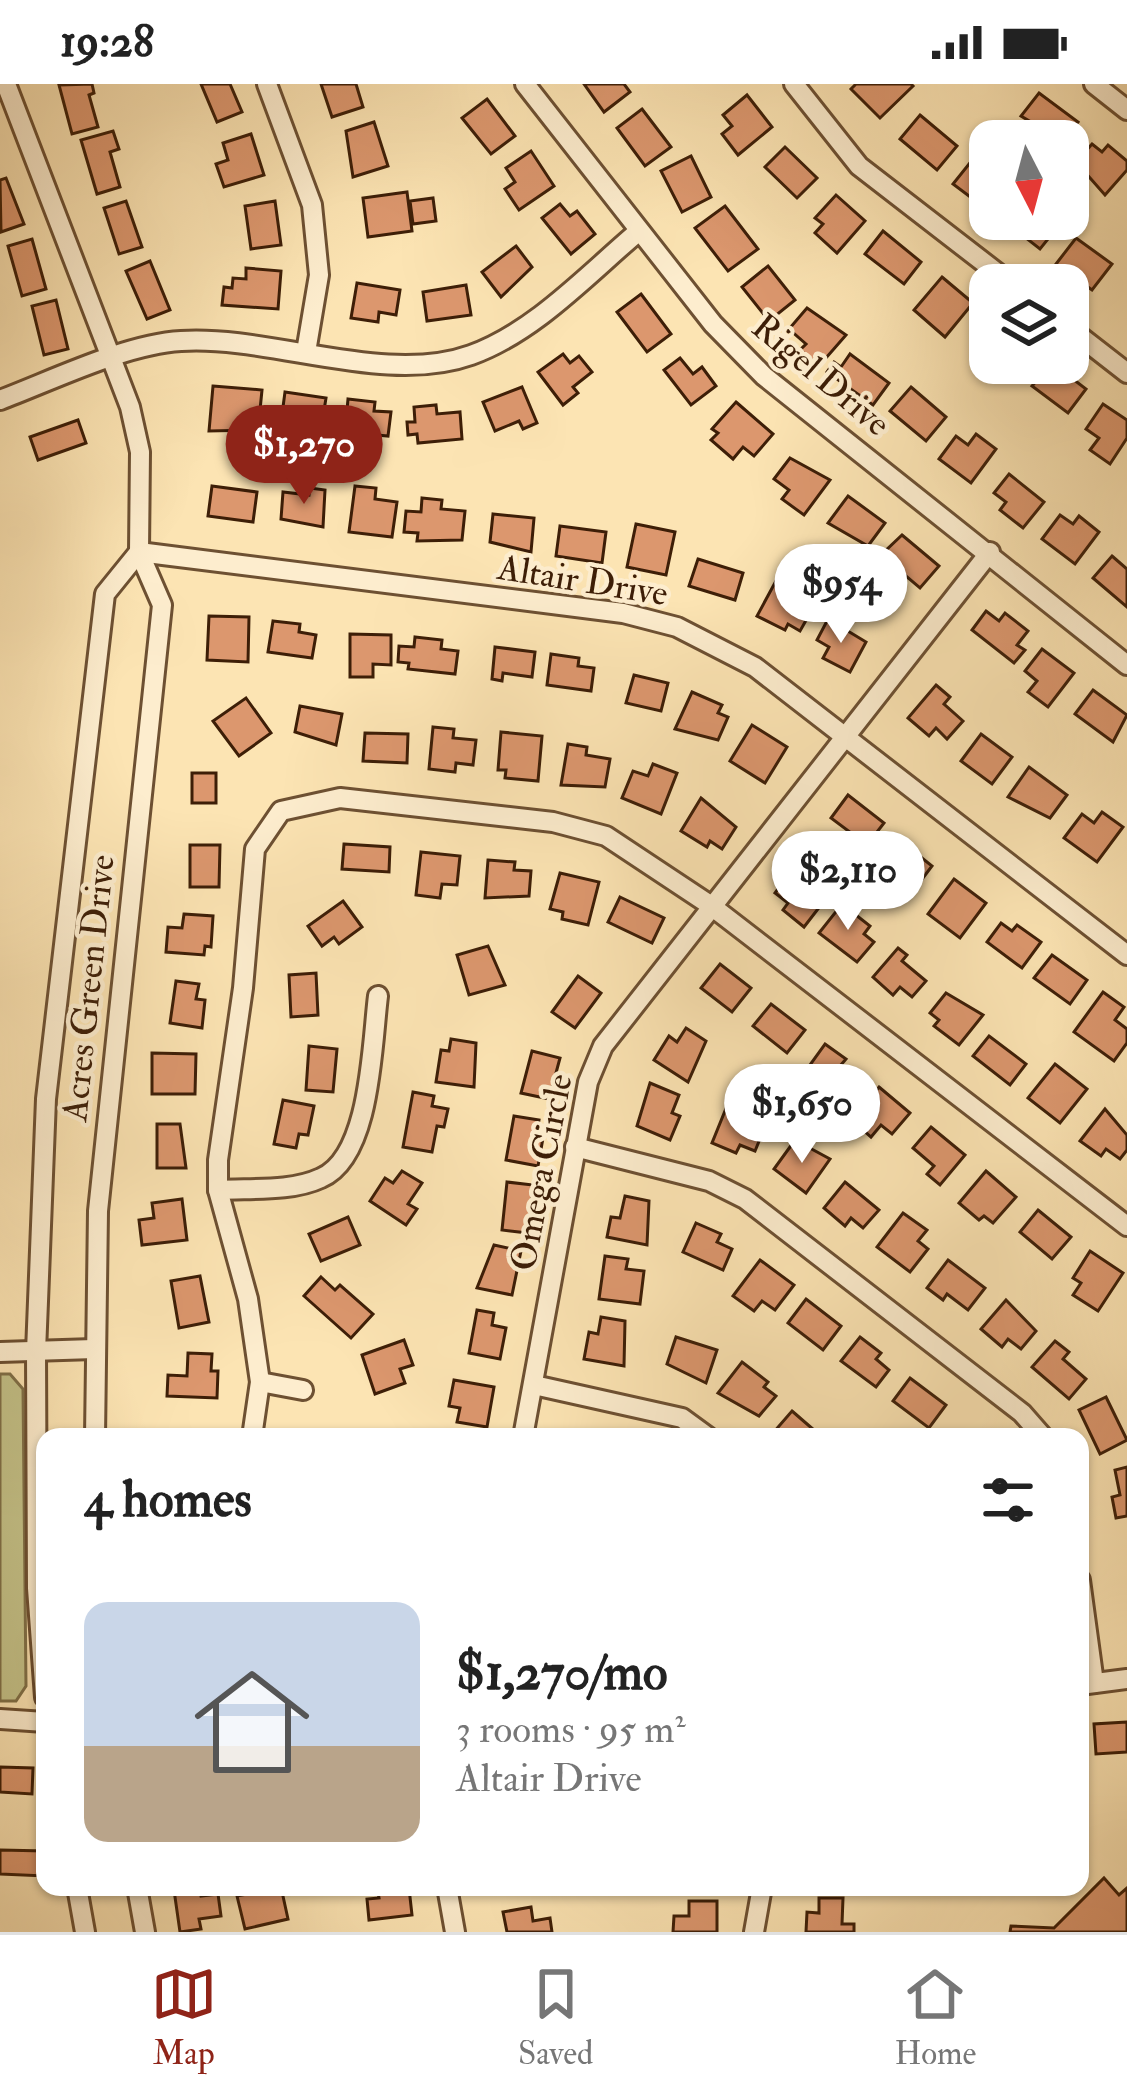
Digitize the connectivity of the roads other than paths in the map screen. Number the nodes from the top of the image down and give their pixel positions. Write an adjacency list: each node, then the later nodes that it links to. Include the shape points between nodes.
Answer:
1 (6, 84): 11 (street, Acres Green Drive)
2 (267, 84): 10 (street, via 312,205 319,275)
3 (525, 84): 7 (street, Rigel Drive)
4 (794, 84): 8 (street, via 860,166)
5 (1094, 84): 6 (street)
6 (1127, 110)
7 (639, 231): 10 (street, via 504,341 468,356 398,364); 15 (street, Rigel Drive, via 764,376)
8 (986, 264)
9 (1089, 344): 12 (street)
10 (306, 352): 11 (street, via 184,340)
11 (111, 360): 13 (street); 14 (street, Acres Green Drive, via 140,452)
12 (1127, 373)
13 (0, 400)
14 (139, 552): 17 (street, Altair Drive, via 641,617 755,667); 24 (street, Acres Green Drive, via 162,605 112,1047); 26 (street, Acres Green Drive, via 105,594 46,1099)
15 (990, 552): 16 (street, Rigel Drive); 17 (street, Omega Circle)
16 (1127, 665)
17 (842, 735): 18 (street, Omega Circle); 19 (street, Altair Drive)
18 (710, 905): 21 (street, Omega Circle, via 602,1046); 22 (street, via 606,836 553,822 340,798 280,811 255,849); 23 (street)
19 (1127, 955)
20 (378, 996): 22 (street, via 364,1107 350,1150 326,1177)
21 (575, 1147): 28 (street, Omega Circle); 35 (street, via 709,1181 745,1199)
22 (218, 1190): 27 (street, via 248,1299)
23 (1127, 1226)
24 (94, 1349): 26 (street); 31 (street, Acres Green Drive)
25 (0, 1352): 26 (street)
26 (36, 1352): 30 (street, Acres Green Drive)
27 (260, 1382): 29 (street); 32 (street)
28 (534, 1385): 33 (street, Omega Circle); 34 (street, via 682,1418)
29 (303, 1390)
30 (36, 1428)
31 (95, 1428)
32 (253, 1428)
33 (525, 1428)
34 (696, 1428)
35 (1035, 1428)
36 (1127, 1679): 37 (street)
37 (1089, 1684)
38 (0, 1719): 39 (street)
39 (36, 1721)
40 (79, 1896): 44 (street)
41 (139, 1896): 45 (street)
42 (449, 1896): 46 (street)
43 (760, 1896): 47 (street)
44 (85, 1932)
45 (145, 1932)
46 (455, 1932)
47 (754, 1932)

